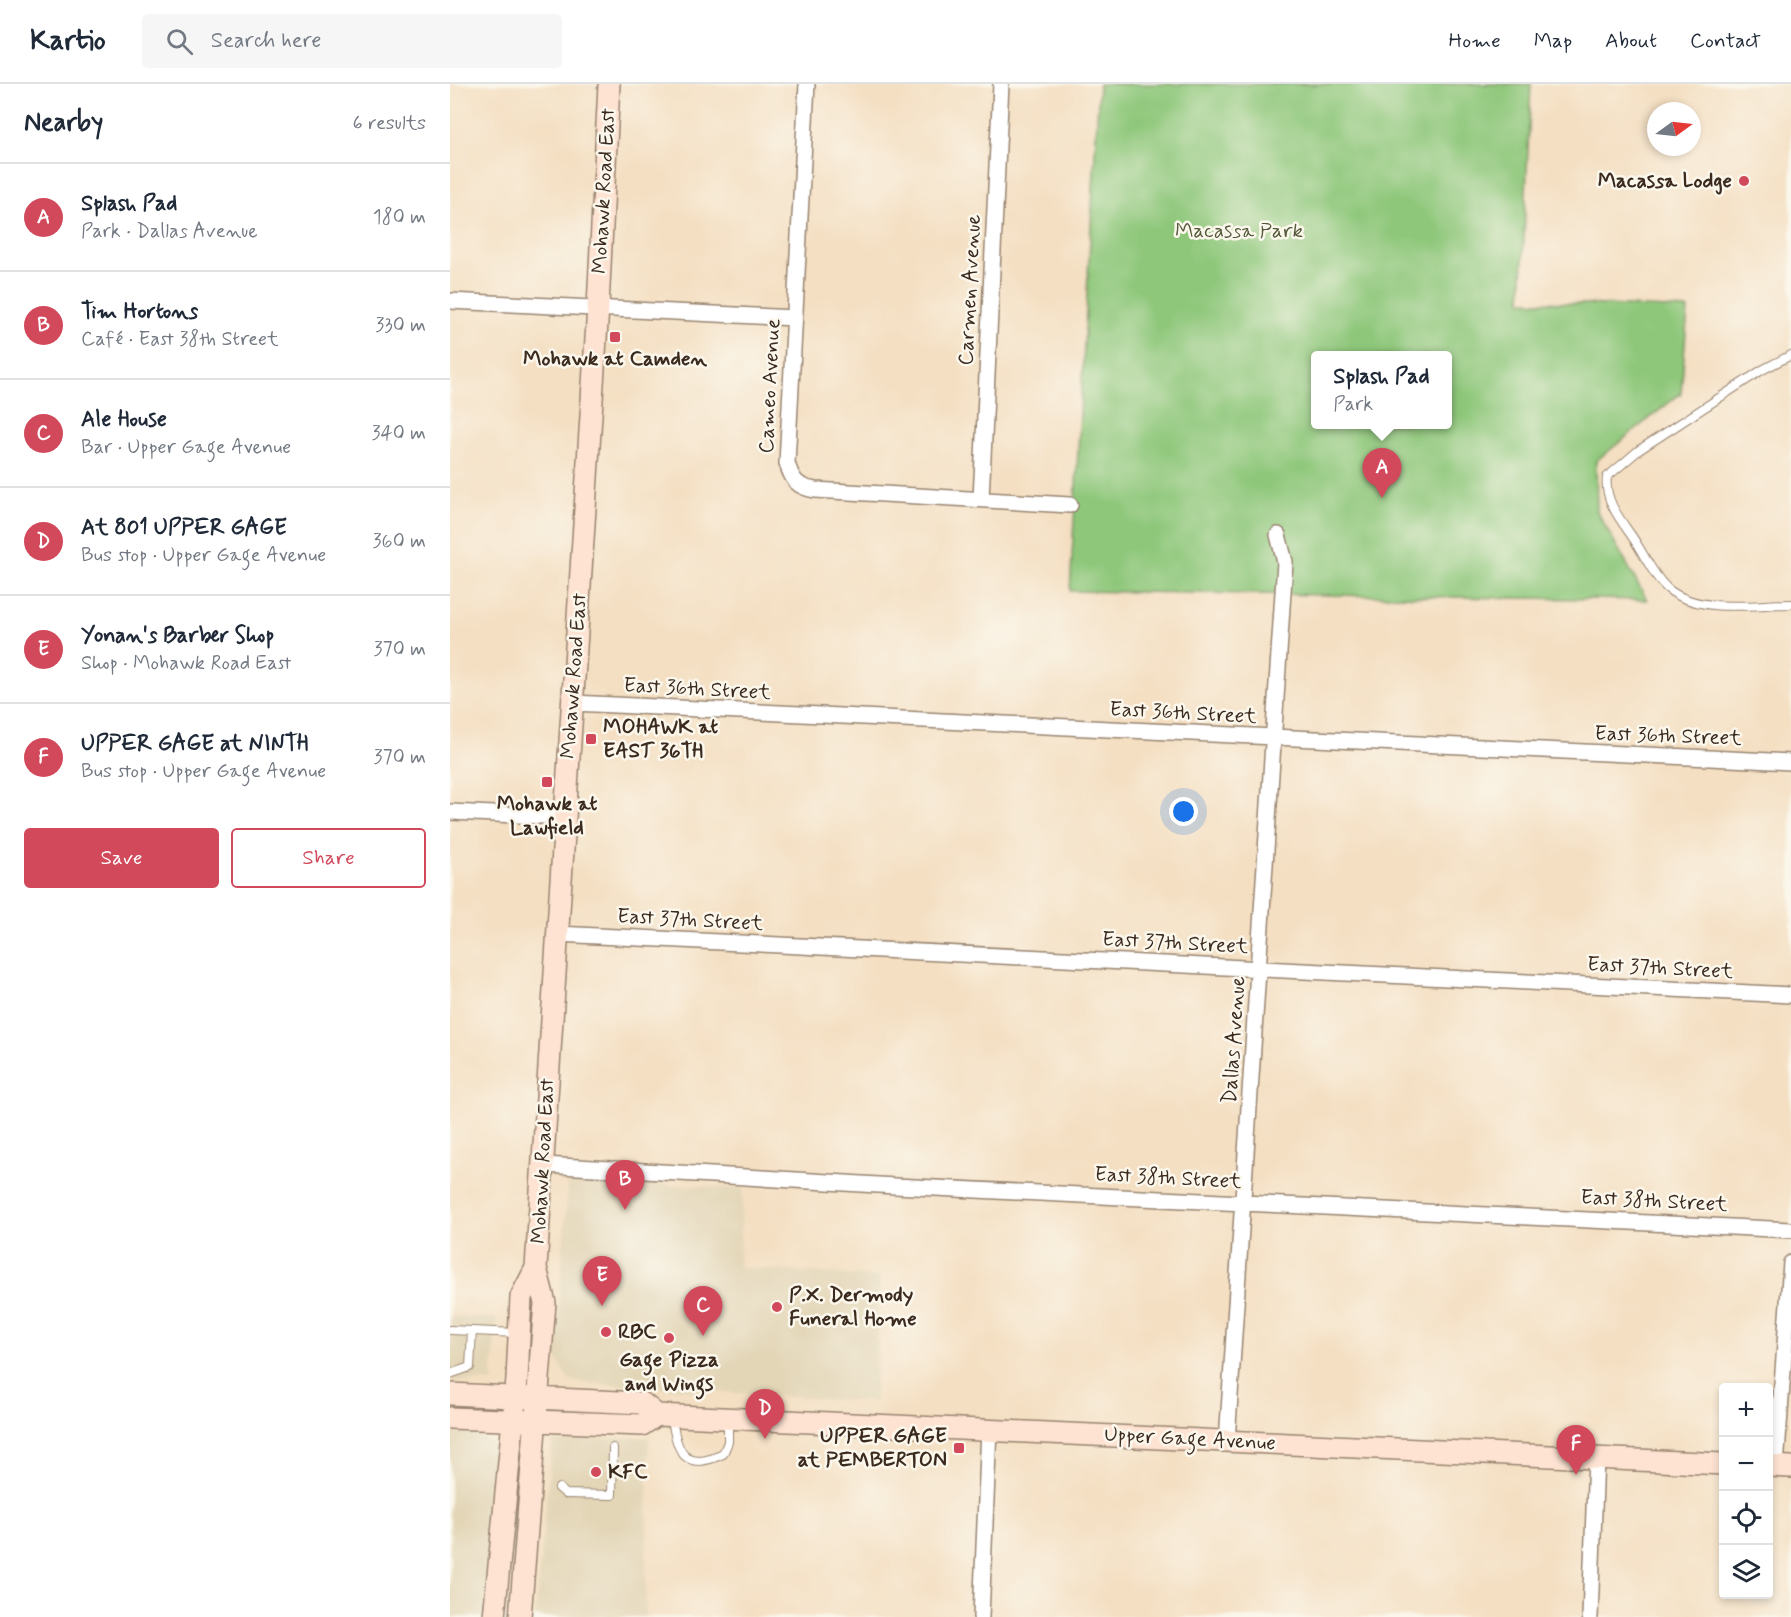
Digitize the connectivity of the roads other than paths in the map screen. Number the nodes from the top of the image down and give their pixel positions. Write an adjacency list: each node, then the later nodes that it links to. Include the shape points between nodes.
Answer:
1 (609, 84): 5 (main road, Mohawk Road East)
2 (807, 84): 6 (street, Cameo Avenue)
3 (1001, 84): 8 (street, Carmen Avenue)
4 (450, 301): 5 (street)
5 (598, 307): 6 (street); 12 (main road, Mohawk Road East)
6 (794, 318): 8 (street, Cameo Avenue, via 786,463 801,488)
7 (1791, 355): 11 (lane, via 1639,450 1607,477 1605,488 1619,518 1667,588 1685,599 1709,604)
8 (981, 499): 9 (street, Cameo Avenue)
9 (1070, 505)
10 (1278, 535): 13 (street, Dallas Avenue, via 1285,562)
11 (1791, 604)
12 (573, 703): 13 (street, East 36th Street); 16 (main road, Mohawk Road East)
13 (1275, 739): 14 (street, East 36th Street); 18 (street, Dallas Avenue)
14 (1791, 762)
15 (450, 812): 16 (street)
16 (565, 817): 17 (main road, Mohawk Road East)
17 (557, 934): 18 (street, East 37th Street); 20 (main road, Mohawk Road East)
18 (1260, 969): 19 (street, East 37th Street); 21 (street, Dallas Avenue)
19 (1791, 995)
20 (544, 1165): 21 (street, East 38th Street); 24 (main road, Mohawk Road East)
21 (1244, 1203): 22 (street, East 38th Street); 38 (street, Dallas Avenue)
22 (1791, 1230)
23 (1791, 1263): 42 (street)
24 (536, 1268): 27 (main road, Mohawk Road East, via 521,1297); 31 (main road, Mohawk Road East, via 545,1303)
25 (450, 1330): 26 (lane)
26 (472, 1331): 27 (lane); 28 (lane, via 470,1366)
27 (519, 1333): 30 (main road, Mohawk Road East)
28 (450, 1374)
29 (450, 1394): 30 (main road, Upper Gage Avenue)
30 (515, 1397): 31 (main road, Upper Gage Avenue); 35 (main road, Mohawk Road East)
31 (538, 1398): 32 (main road, Upper Gage Avenue, via 642,1403); 36 (main road, Mohawk Road East)
32 (665, 1415): 34 (main road, Upper Gage Avenue); 34 (lane, via 675,1444 682,1455 692,1460 723,1454); 36 (main road, Upper Gage Avenue, via 642,1425)
33 (450, 1418): 35 (main road, Upper Gage Avenue)
34 (729, 1418): 37 (main road, Upper Gage Avenue)
35 (512, 1421): 36 (main road, Upper Gage Avenue); 44 (main road, Mohawk Road East)
36 (536, 1423): 45 (main road, Mohawk Road East)
37 (989, 1429): 38 (main road, Upper Gage Avenue); 46 (street)
38 (1227, 1441): 40 (main road, Upper Gage Avenue)
39 (613, 1448): 43 (lane, via 612,1495 566,1494)
40 (1596, 1457): 41 (main road, Upper Gage Avenue); 47 (street)
41 (1719, 1464)
42 (1779, 1467)
43 (559, 1488)
44 (494, 1617)
45 (520, 1617)
46 (981, 1617)
47 (1590, 1617)

